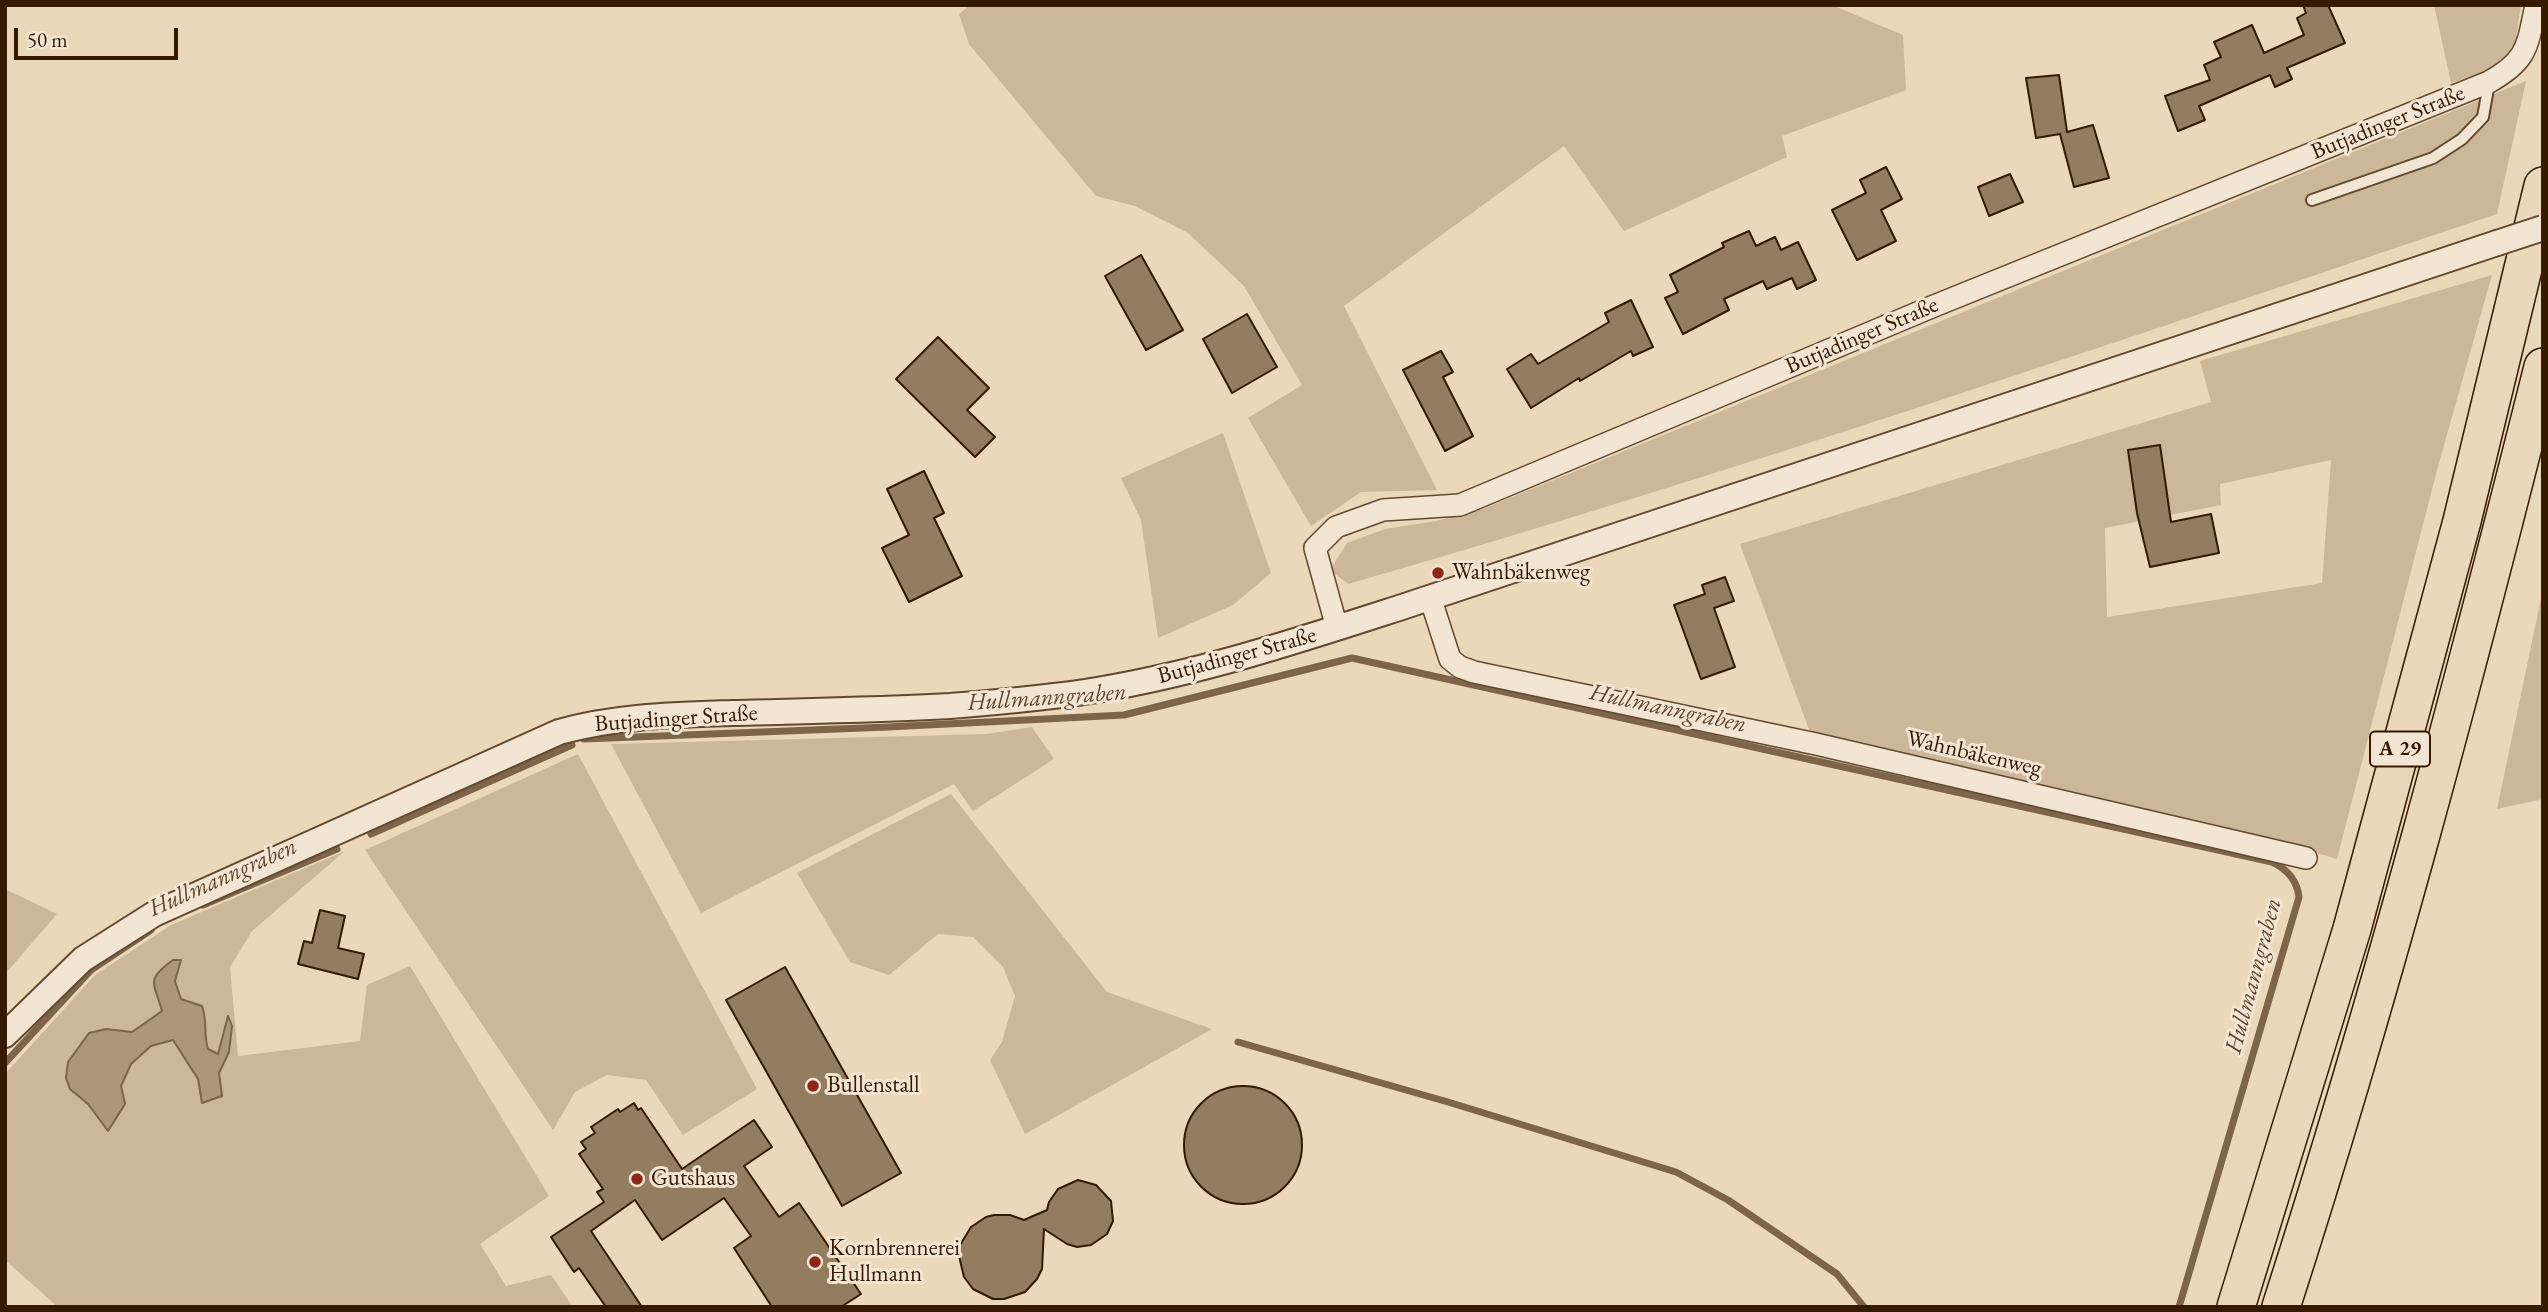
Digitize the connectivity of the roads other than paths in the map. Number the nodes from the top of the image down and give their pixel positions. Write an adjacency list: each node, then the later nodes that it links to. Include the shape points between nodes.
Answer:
1 (2536, 5): 2 (street, via 2526,49 2509,71)
2 (2489, 82): 4 (lane, via 2483,117 2462,139 2433,158); 8 (street, Butjadinger Straße, via 1921,311 1460,505 1383,510 1336,527 1315,548)
3 (2543, 186): 11 (highway, A 29, via 2462,521 2352,929)
4 (2312, 200)
5 (2543, 228): 7 (street, Butjadinger Straße, bridge)
6 (2543, 367): 12 (highway, A 29, via 2392,941)
7 (1430, 597): 8 (street, Butjadinger Straße); 9 (street, Wahnbäkenweg, via 1450,659 1474,672 1816,744)
8 (1337, 628): 10 (street, Butjadinger Straße, via 1210,665 1067,694 940,706 657,716 606,720 559,732 154,914 83,959)
9 (2306, 858)
10 (5, 1035)
11 (2236, 1307)
12 (2281, 1307)

